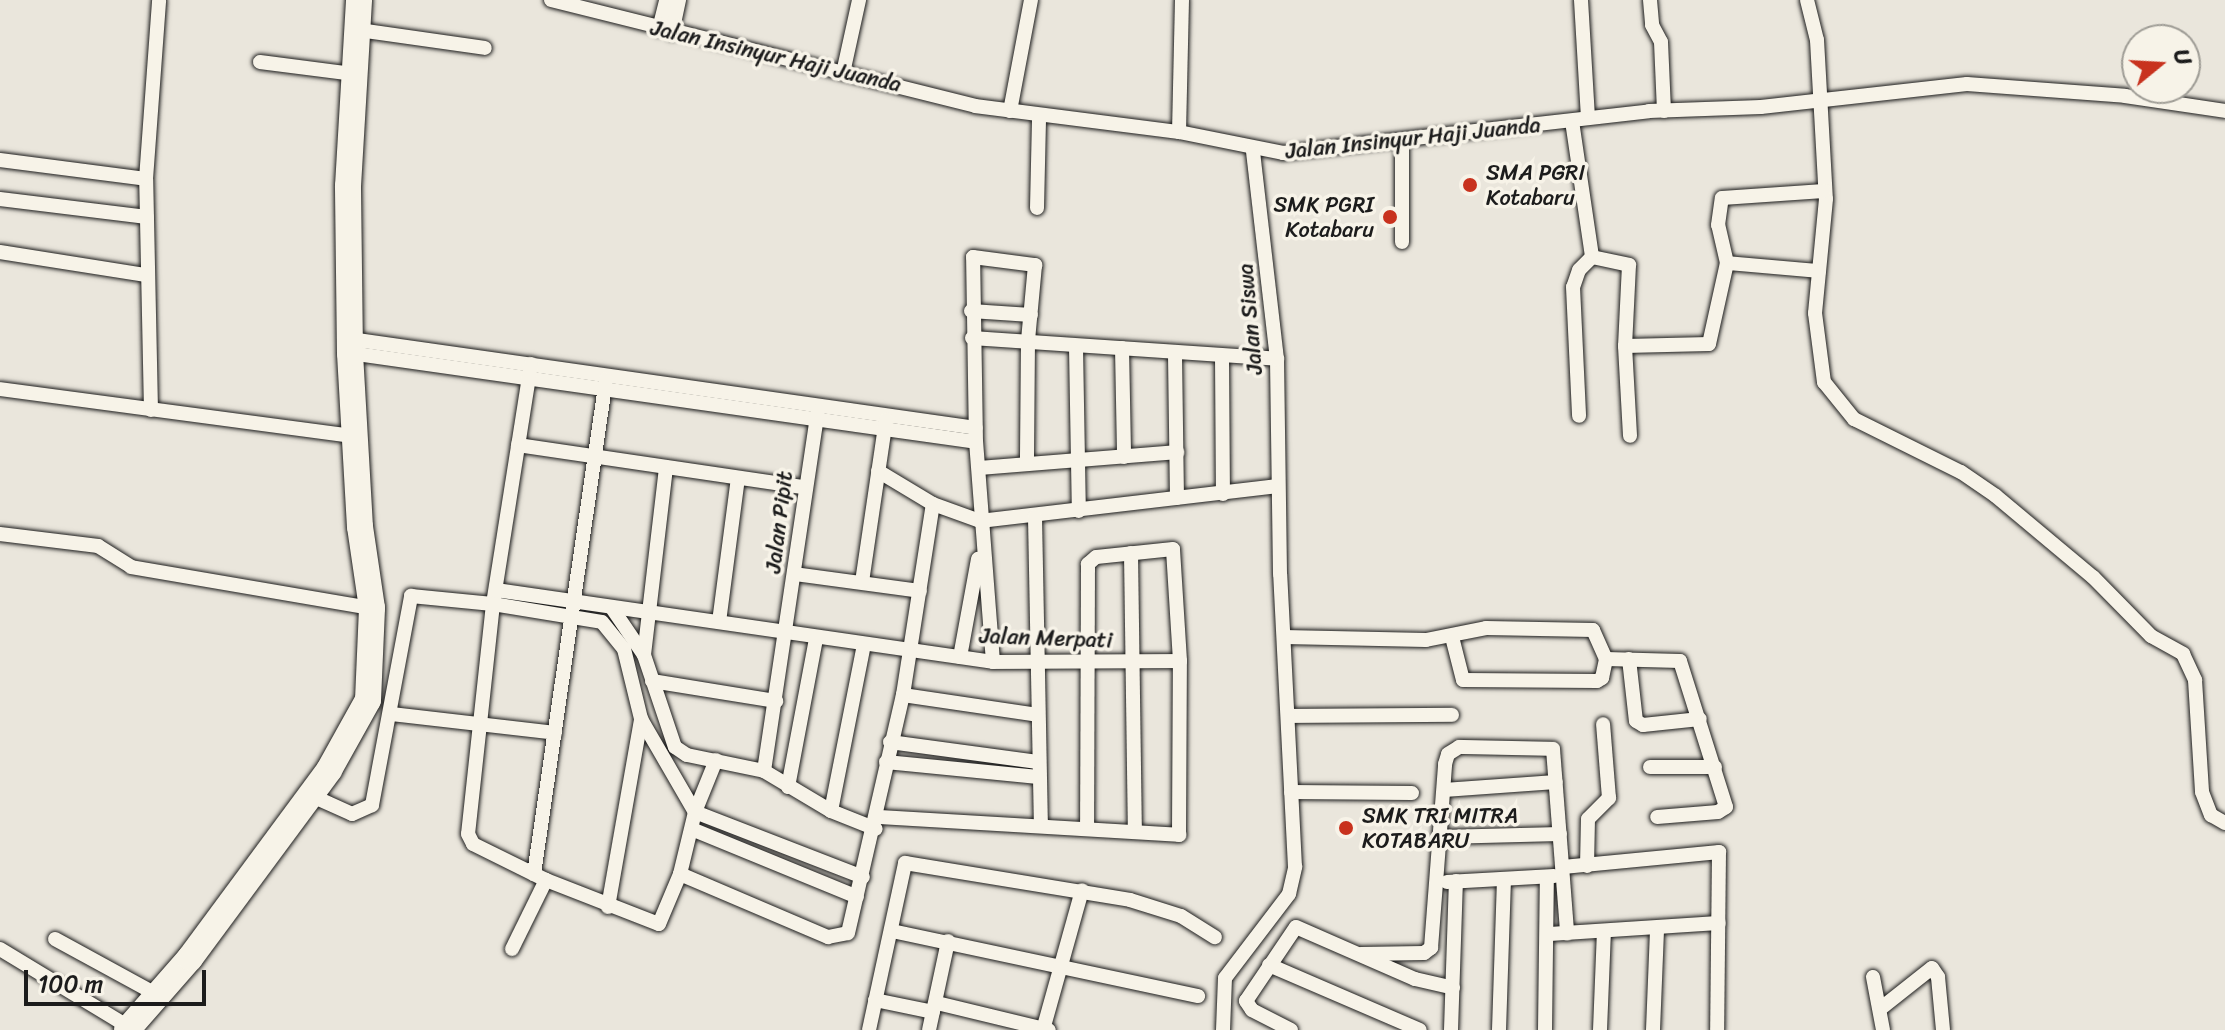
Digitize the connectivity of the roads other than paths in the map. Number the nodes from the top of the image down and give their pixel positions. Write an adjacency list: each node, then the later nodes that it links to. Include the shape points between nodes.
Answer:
1 (159, 0): 29 (street)
2 (359, 0): 12 (highway)
3 (551, 0): 13 (street, Jalan Insinyur Haji Juanda)
4 (666, 0): 13 (street)
5 (679, 0): 13 (street)
6 (859, 0): 16 (street)
7 (1031, 0): 19 (street)
8 (1182, 0): 25 (street)
9 (1581, 0): 23 (street)
10 (1650, 0): 20 (street, via 1652,25 1661,42)
11 (1807, 0): 18 (street, via 1817,40)
12 (359, 30): 14 (street); 17 (highway)
13 (666, 31): 16 (street, Jalan Insinyur Haji Juanda)
14 (485, 48)
15 (260, 62): 17 (street)
16 (843, 73): 19 (street, Jalan Insinyur Haji Juanda)
17 (354, 74): 44 (highway, via 348,186)
18 (1817, 101): 20 (street, Jalan Insinyur Haji Juanda); 21 (street, Jalan Insinyur Haji Juanda, via 1977,84 2125,96); 30 (street)
19 (1010, 111): 22 (street, Jalan Insinyur Haji Juanda)
20 (1664, 111): 23 (street, Jalan Insinyur Haji Juanda)
21 (2225, 111)
22 (1039, 117): 25 (street, Jalan Insinyur Haji Juanda); 32 (street)
23 (1588, 118): 24 (street, Jalan Insinyur Haji Juanda)
24 (1572, 121): 26 (street, Jalan Insinyur Haji Juanda); 36 (street)
25 (1179, 132): 27 (street, Jalan Insinyur Haji Juanda)
26 (1402, 142): 27 (street, Jalan Insinyur Haji Juanda, via 1302,154); 34 (street)
27 (1253, 150): 50 (street, Jalan Siswa)
28 (0, 160): 29 (street)
29 (146, 179): 33 (street)
30 (1824, 191): 37 (street, via 1722,198 1718,225); 38 (street)
31 (0, 199): 33 (street)
32 (1037, 208)
33 (147, 217): 39 (street)
34 (1402, 242)
35 (0, 252): 39 (street)
36 (1592, 257): 45 (street, via 1628,264); 56 (street, via 1579,270 1573,287)
37 (1727, 263): 38 (street); 45 (street, via 1709,344)
38 (1819, 271): 134 (street, via 1818,368 1854,419 1961,472 1996,496 2093,577 2151,636 2183,654 2195,680 2202,792 2211,815)
39 (146, 275): 54 (street)
40 (971, 311): 41 (street); 41 (street, via 970,261 978,257 1034,264); 42 (street)
41 (1031, 315): 43 (street)
42 (972, 338): 43 (street); 58 (street)
43 (1028, 341): 46 (street); 66 (street)
44 (350, 346): 51 (street); 59 (highway)
45 (1625, 346): 60 (street)
46 (1076, 347): 47 (street); 65 (street)
47 (1122, 348): 48 (street); 64 (street)
48 (1175, 355): 49 (street); 62 (street)
49 (1222, 357): 50 (street); 73 (street)
50 (1277, 359): 71 (street, Jalan Siswa)
51 (530, 371): 52 (street); 61 (street)
52 (606, 382): 55 (street); 63 (street)
53 (0, 389): 54 (street)
54 (151, 410): 59 (street)
55 (818, 412): 57 (street); 72 (street, Jalan Pipit)
56 (1579, 416)
57 (885, 423): 58 (street); 69 (street)
58 (976, 435): 68 (street)
59 (353, 436): 86 (highway)
60 (1630, 436)
61 (518, 445): 63 (street); 85 (street)
62 (1177, 452): 64 (street); 74 (street)
63 (596, 456): 67 (street); 88 (street)
64 (1124, 457): 65 (street)
65 (1077, 463): 66 (street); 76 (street)
66 (1027, 464): 68 (street)
67 (666, 467): 70 (street); 89 (street)
68 (980, 468): 78 (street)
69 (878, 471): 75 (street); 83 (street)
70 (738, 478): 72 (street); 90 (street)
71 (1278, 486): 73 (street); 92 (street, Jalan Siswa)
72 (804, 487): 82 (street, Jalan Pipit)
73 (1223, 494): 74 (street)
74 (1177, 498): 76 (street)
75 (933, 504): 78 (street); 84 (street)
76 (1079, 511): 77 (street)
77 (1035, 517): 78 (street); 103 (street)
78 (980, 521): 80 (street)
79 (0, 534): 86 (street, via 98,546 131,567)
80 (982, 540): 98 (street); 102 (street)
81 (1131, 553): 101 (street, via 1176,553); 104 (street, via 1096,557 1088,564); 105 (street)
82 (795, 574): 83 (street); 91 (street, Jalan Pipit)
83 (862, 582): 84 (street)
84 (920, 591): 96 (street)
85 (495, 597): 88 (street); 109 (street, via 411,596); 115 (street)
86 (372, 608): 130 (highway, via 365,711)
87 (612, 608): 88 (street, Jalan Merpati); 89 (street, Jalan Merpati); 97 (street)
88 (574, 610): 113 (street, via 602,622 618,638); 117 (street)
89 (648, 614): 90 (street, Jalan Merpati); 97 (street)
90 (719, 622): 91 (street, Jalan Merpati)
91 (788, 631): 94 (street, Jalan Merpati); 108 (street, Jalan Pipit)
92 (1284, 637): 93 (street); 112 (street, Jalan Siswa)
93 (1452, 637): 99 (street, via 1486,628 1593,630); 99 (street, via 1463,680 1597,681)
94 (816, 639): 95 (street, Jalan Merpati); 126 (street)
95 (864, 644): 96 (street, Jalan Merpati); 131 (street)
96 (911, 650): 98 (street, Jalan Merpati); 107 (street)
97 (644, 655): 106 (street)
98 (960, 657): 102 (street, Jalan Merpati)
99 (1606, 659): 100 (street)
100 (1629, 659): 114 (street, via 1680,661); 114 (street, via 1636,721 1643,725)
101 (1180, 661): 105 (street, Jalan Merpati); 139 (street, via 1180,832 1173,837)
102 (993, 662): 103 (street, Jalan Merpati)
103 (1039, 662): 104 (street, Jalan Merpati); 110 (street)
104 (1087, 663): 105 (street, Jalan Merpati); 137 (street)
105 (1135, 663): 139 (street)
106 (652, 681): 108 (street); 119 (street, via 675,747)
107 (903, 695): 110 (street); 118 (street)
108 (776, 701): 124 (street, Jalan Pipit)
109 (392, 714): 115 (street); 130 (street, via 369,810 352,814)
110 (1038, 715): 123 (street)
111 (1452, 715): 112 (street)
112 (1289, 716): 128 (street, Jalan Siswa)
113 (641, 719): 132 (street); 153 (street)
114 (1700, 719): 122 (street)
115 (478, 724): 117 (street); 145 (street, via 468,834 473,844)
116 (1603, 724): 142 (street, via 1609,798 1588,819)
117 (555, 733): 145 (street)
118 (890, 742): 120 (street); 123 (street)
119 (716, 760): 124 (street); 132 (street)
120 (886, 762): 123 (street); 135 (street)
121 (1650, 767): 122 (street)
122 (1715, 767): 133 (street, via 1724,810)
123 (1038, 769): 136 (street)
124 (764, 771): 126 (street)
125 (1556, 782): 127 (street); 127 (street, via 1550,747 1459,747 1446,758); 140 (street)
126 (788, 787): 131 (street)
127 (1444, 790): 141 (street)
128 (1291, 792): 129 (street); 180 (street, Jalan Siswa, via 1293,883 1225,978)
129 (1412, 793)
130 (310, 795): 166 (highway)
131 (831, 811): 135 (street)
132 (695, 812): 138 (street); 146 (street)
133 (1657, 817)
134 (2225, 822)
135 (877, 823): 136 (street); 146 (street)
136 (1041, 825): 137 (street)
137 (1087, 828): 139 (street)
138 (694, 830): 144 (street); 152 (street)
139 (1135, 832)
140 (1560, 834): 141 (street); 143 (street)
141 (1442, 837): 150 (street)
142 (1587, 866): 143 (street); 154 (street, via 1717,851)
143 (1563, 871): 147 (street); 158 (street)
144 (680, 874): 152 (street, via 828,937 848,933); 153 (street, via 659,924)
145 (540, 877): 153 (street); 164 (street)
146 (863, 877): 152 (street)
147 (1547, 877): 149 (street); 159 (street)
148 (1456, 881): 149 (street); 150 (street); 170 (street)
149 (1504, 881): 184 (street)
150 (1439, 882): 165 (street, via 1429,951)
151 (1082, 890): 156 (street, via 905,863); 160 (street, via 1181,916); 168 (street)
152 (857, 897)
153 (608, 907)
154 (1719, 923): 155 (street); 188 (street)
155 (1657, 929): 157 (street); 187 (street)
156 (892, 931): 162 (street); 173 (street)
157 (1604, 932): 158 (street); 186 (street)
158 (1567, 933): 159 (street)
159 (1549, 934): 185 (street)
160 (1215, 937)
161 (55, 939): 171 (street)
162 (948, 941): 168 (street); 174 (street)
163 (0, 949): 176 (street)
164 (512, 949)
165 (1361, 954): 167 (street, via 1296,927); 170 (street, via 1415,979)
166 (190, 958): 171 (highway); 176 (highway)
167 (1269, 965): 181 (street, via 1247,1004); 182 (street)
168 (1062, 966): 172 (street); 179 (street)
169 (1873, 977): 175 (street)
170 (1453, 988): 183 (street)
171 (156, 994): 176 (highway)
172 (1198, 996)
173 (875, 1000): 174 (street); 177 (street)
174 (935, 1008): 178 (street); 179 (street)
175 (1880, 1009): 189 (street); 190 (street, via 1933,969)
176 (134, 1029)
177 (869, 1030)
178 (929, 1030)
179 (1045, 1030)
180 (1223, 1030)
181 (1291, 1030)
182 (1420, 1030)
183 (1451, 1030)
184 (1499, 1030)
185 (1545, 1030)
186 (1600, 1030)
187 (1653, 1030)
188 (1717, 1030)
189 (1883, 1030)
190 (1943, 1030)

